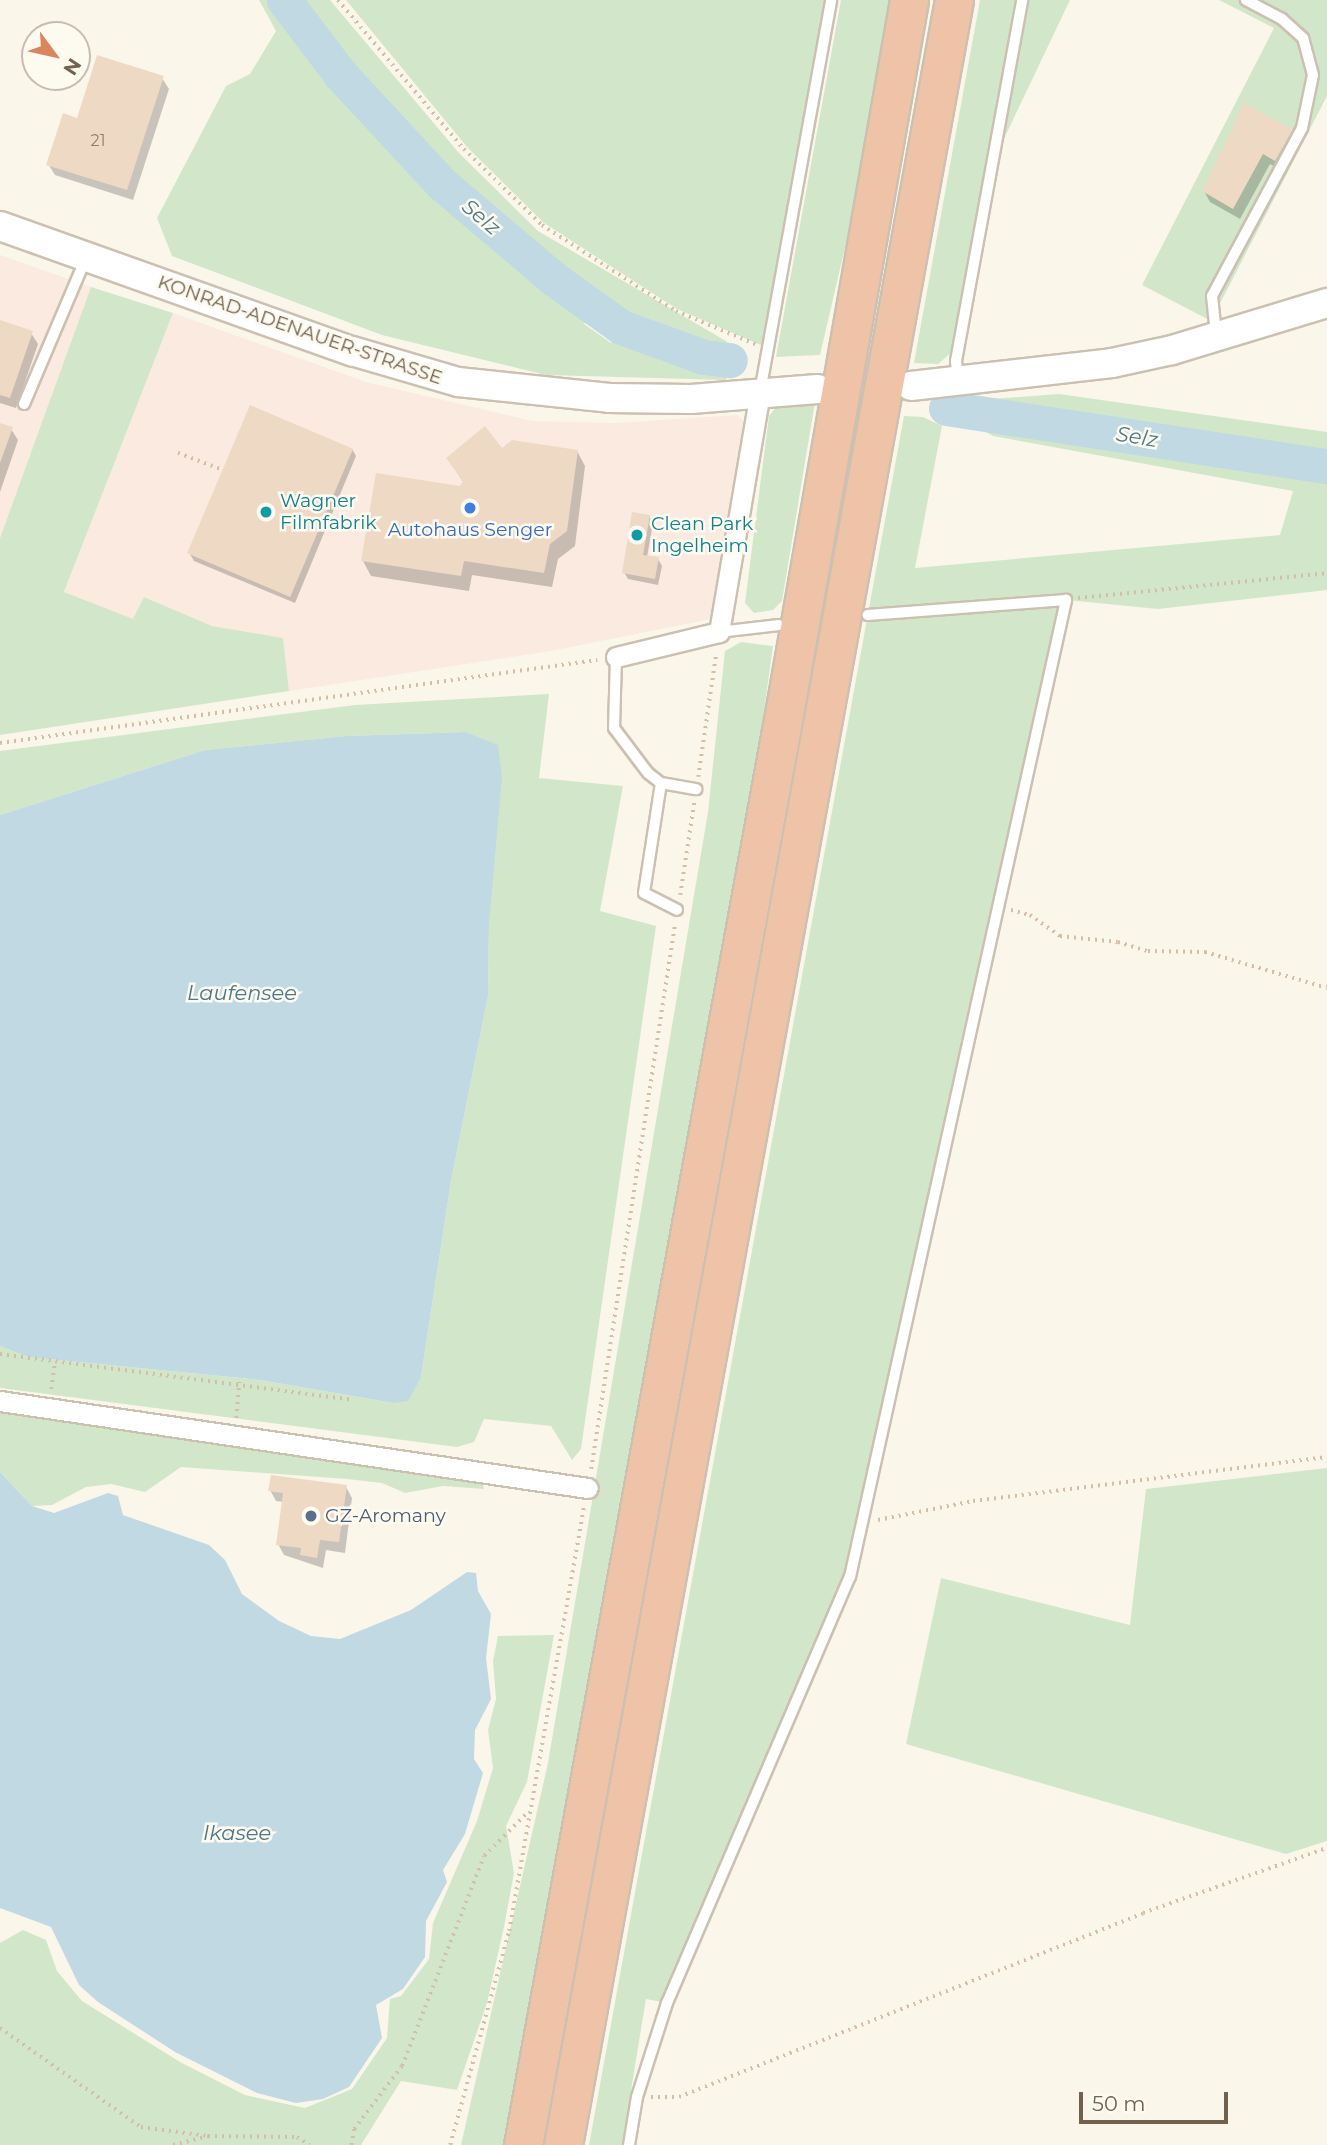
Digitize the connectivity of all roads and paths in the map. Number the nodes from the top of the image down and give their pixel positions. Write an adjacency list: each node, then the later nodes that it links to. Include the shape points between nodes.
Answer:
1 (338, 0): 11 (path, via 464,149 542,225 676,311)
2 (831, 0): 11 (lane)
3 (909, 0): 50 (highway)
4 (954, 0): 51 (highway)
5 (1022, 0): 12 (lane, via 956,361)
6 (1245, 0): 10 (lane, via 1282,19 1303,38 1313,75 1302,128 1212,296)
7 (0, 226): 8 (main road, KONRAD-ADENAUER-STRASSE)
8 (86, 257): 15 (main road, KONRAD-ADENAUER-STRASSE, via 352,351 458,382 609,398 691,399); 16 (lane)
9 (1327, 303): 10 (main road)
10 (1216, 336): 12 (main road, via 1068,371)
11 (769, 352): 15 (lane)
12 (958, 382): 13 (main road)
13 (911, 386)
14 (818, 389): 15 (main road, KONRAD-ADENAUER-STRASSE)
15 (760, 392): 23 (street)
16 (23, 404)
17 (178, 453): 18 (path)
18 (223, 470)
19 (1327, 573): 20 (path)
20 (1066, 600): 21 (lane); 28 (lane)
21 (868, 615)
22 (779, 625): 23 (lane)
23 (719, 632): 24 (street); 27 (path)
24 (616, 657): 25 (path); 26 (lane, via 614,728)
25 (0, 743)
26 (661, 783): 27 (lane); 29 (lane, via 644,893)
27 (696, 789): 29 (path)
28 (995, 909): 30 (path, via 1030,915 1060,936 1118,942 1148,951 1205,952); 40 (lane)
29 (677, 910): 39 (path)
30 (1327, 988)
31 (0, 1354): 32 (path)
32 (55, 1362): 33 (path); 34 (path)
33 (239, 1381): 35 (path); 37 (path)
34 (50, 1392)
35 (354, 1399)
36 (0, 1401): 39 (street)
37 (236, 1416)
38 (1327, 1457): 40 (path, via 973,1501)
39 (588, 1488): 41 (path)
40 (866, 1522): 44 (lane, via 850,1577 667,2003)
41 (528, 1813): 48 (path, via 484,1856 402,2066 354,2129); 49 (path, via 509,1931)
42 (1327, 1848): 44 (path, via 1143,1913 679,2097)
43 (0, 2028): 45 (path, via 141,2127)
44 (638, 2097): 52 (lane)
45 (208, 2136): 46 (path); 47 (path, via 297,2137)
46 (173, 2145)
47 (310, 2145)
48 (351, 2145)
49 (450, 2145)
50 (523, 2145)
51 (563, 2145)
52 (629, 2145)

